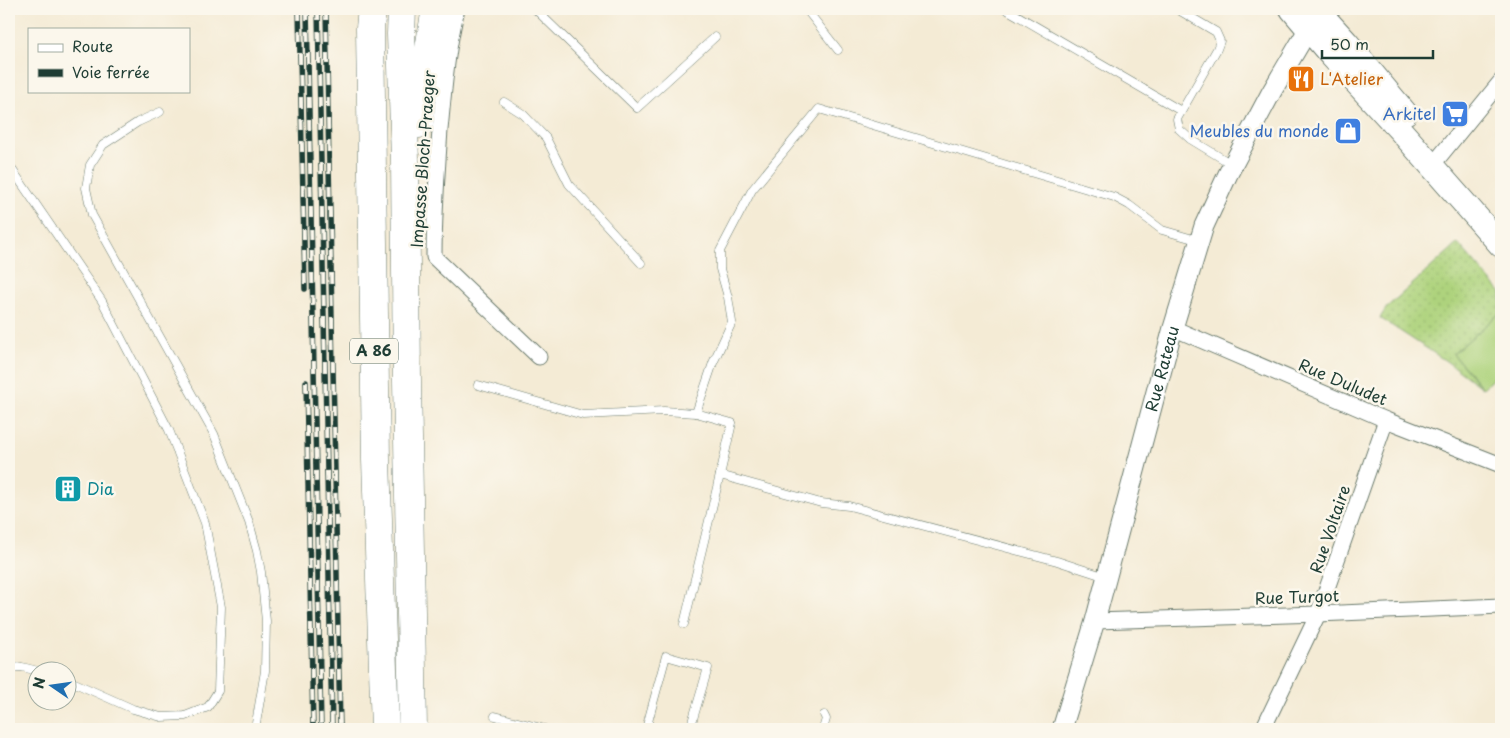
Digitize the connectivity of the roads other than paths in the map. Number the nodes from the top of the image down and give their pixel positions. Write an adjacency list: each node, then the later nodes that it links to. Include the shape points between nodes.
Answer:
1 (402, 9): 18 (highway, A 86)
2 (436, 9): 18 (highway, via 422,88 417,152)
3 (456, 9): 26 (street, Impasse Bloch-Praeger, via 444,78 434,206 434,257)
4 (535, 9): 11 (lane, via 636,108)
5 (806, 9): 12 (lane)
6 (1006, 9): 15 (lane)
7 (1177, 9): 15 (lane, via 1216,32 1220,41)
8 (1292, 9): 10 (main road)
9 (366, 15): 39 (highway, A 86)
10 (1313, 15): 17 (main road, via 1346,42); 20 (street, Rue Rateau); 23 (main road, via 1331,55)
11 (715, 37)
12 (838, 50)
13 (1501, 81): 17 (street)
14 (504, 102): 24 (lane, via 523,114 546,138 569,184)
15 (1181, 111): 20 (lane, via 1177,119 1179,128)
16 (160, 112): 43 (lane, via 103,145 90,165 86,188 92,215 214,434 249,522 261,572 266,620 265,671)
17 (1440, 156): 21 (main road)
18 (405, 160): 46 (highway, A 86)
19 (9, 165): 40 (lane, via 102,301 169,430 205,523 221,608 218,691 208,707 185,716 161,717 133,709)
20 (1233, 165): 22 (street, Rue Rateau)
21 (1501, 223)
22 (1200, 240): 25 (street, Rue Rateau); 28 (lane, via 1162,230 1114,197 819,110 752,190 720,250 720,269 732,322 713,363)
23 (1501, 245)
24 (641, 263)
25 (1173, 328): 29 (street, Rue Duludet); 32 (street, Rue Rateau)
26 (539, 357)
27 (478, 385): 28 (lane, via 583,415 664,411)
28 (696, 413): 31 (lane, via 732,423)
29 (1386, 420): 30 (street, Rue Duludet); 34 (street, Rue Voltaire)
30 (1501, 465)
31 (720, 475): 32 (lane, via 821,503 849,506); 36 (lane)
32 (1106, 577): 35 (street, Rue Rateau)
33 (1501, 606): 34 (street, Rue Turgot)
34 (1318, 614): 35 (street, Rue Turgot); 52 (street, Rue Voltaire)
35 (1095, 621): 51 (street, Rue Rateau)
36 (684, 624)
37 (9, 668): 38 (lane)
38 (28, 668)
39 (382, 674): 44 (highway, via 369,697); 45 (highway, A 86)
40 (78, 684)
41 (824, 715): 50 (lane)
42 (495, 716): 47 (lane)
43 (255, 729)
44 (370, 729)
45 (385, 729)
46 (413, 729)
47 (545, 729)
48 (646, 729): 49 (lane, via 666,656 708,668)
49 (690, 729)
50 (823, 729)
51 (1062, 729)
52 (1263, 729)

